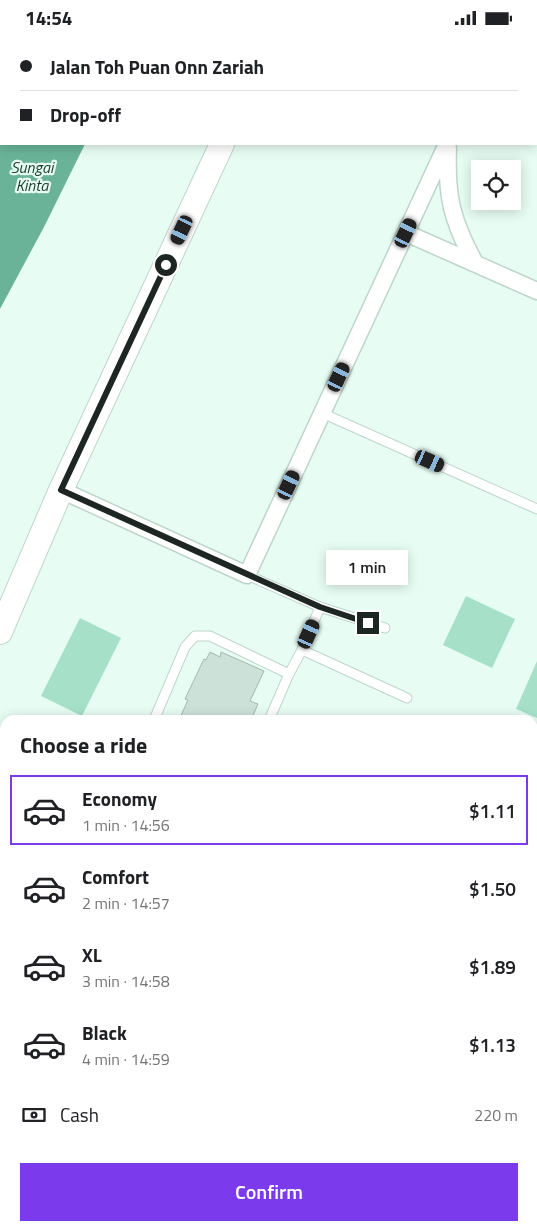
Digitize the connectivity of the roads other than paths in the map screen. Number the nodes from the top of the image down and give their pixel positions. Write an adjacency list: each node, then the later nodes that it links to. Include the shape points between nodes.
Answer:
1 (222, 145): 8 (street)
2 (448, 145): 4 (street)
3 (448, 145): 5 (street, via 447,169 453,216)
4 (406, 233): 5 (street); 7 (street)
5 (475, 263): 6 (street)
6 (537, 291)
7 (322, 413): 9 (lane); 10 (street)
8 (61, 490): 10 (street); 13 (street)
9 (537, 509)
10 (247, 575): 11 (lane)
11 (320, 607): 12 (lane); 14 (lane)
12 (385, 629)
13 (0, 632)
14 (302, 650): 15 (lane); 16 (lane)
15 (289, 674): 17 (lane, via 210,636 195,636 185,647); 18 (lane)
16 (408, 698)
17 (156, 715)
18 (271, 715)

